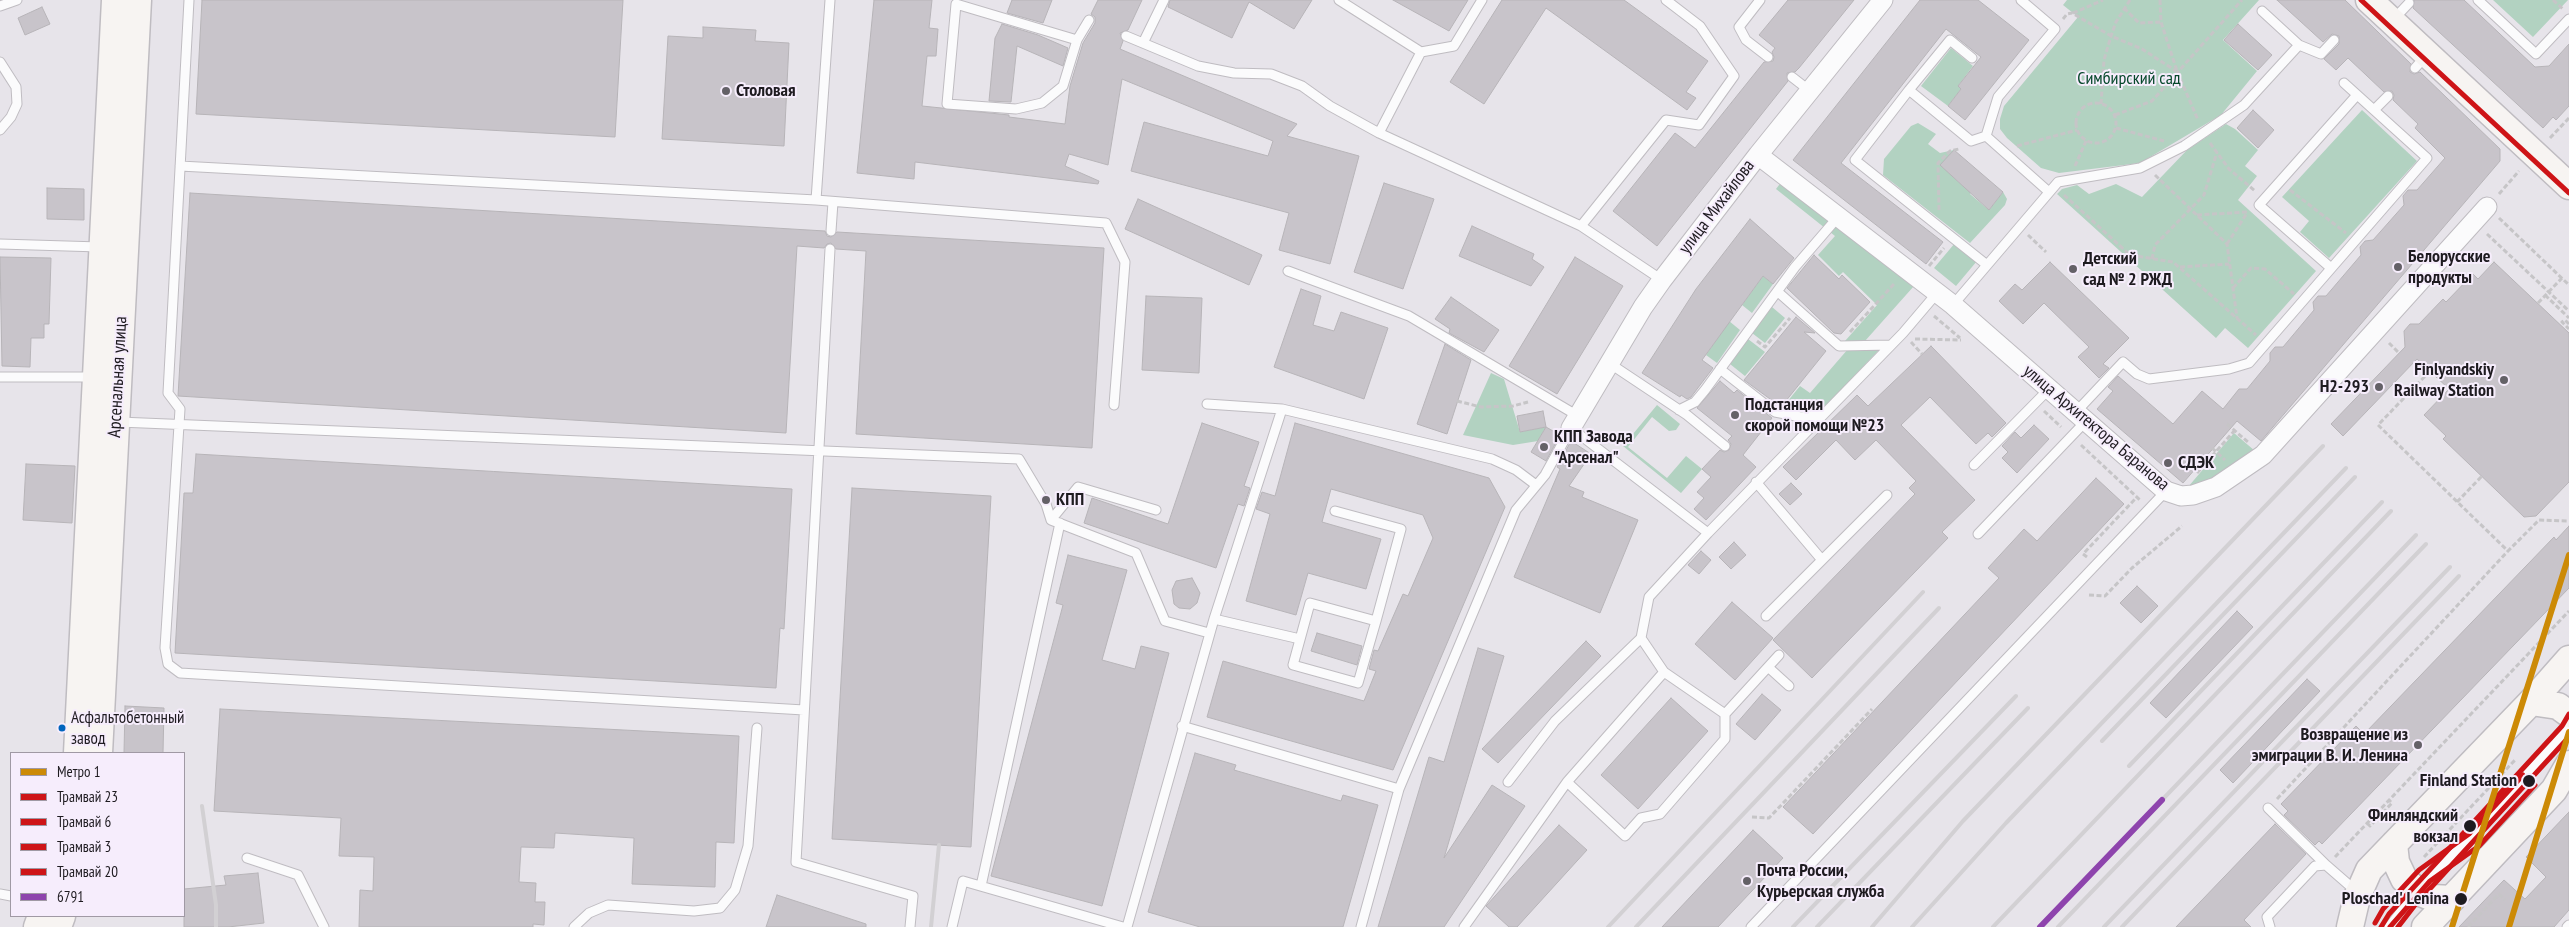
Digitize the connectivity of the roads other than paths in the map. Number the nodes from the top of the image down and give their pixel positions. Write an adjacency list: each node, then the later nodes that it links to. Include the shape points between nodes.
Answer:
1 (17, 0): 16 (lane)
2 (115, 0): 41 (street, Арсенальная улица)
3 (138, 0): 41 (street, Арсенальная улица)
4 (189, 0): 40 (lane)
5 (830, 0): 44 (lane)
6 (1164, 0): 23 (lane)
7 (1340, 0): 25 (lane)
8 (1482, 0): 25 (lane, via 1454,46)
9 (1666, 0): 48 (lane, via 1700,26 1734,76 1699,125 1666,120)
10 (1760, 0): 26 (lane, via 1739,27 1746,40)
11 (1883, 0): 32 (street, улица Михайлова)
12 (2021, 0): 38 (lane, via 2055,29 1998,97)
13 (2478, 0): 18 (lane, via 2536,54)
14 (956, 2): 21 (lane); 21 (lane, via 947,104 1016,110 1042,103 1063,86)
15 (2367, 4): 42 (street, via 2400,12 2421,61)
16 (0, 6)
17 (2262, 11): 24 (lane)
18 (2569, 19)
19 (1089, 20): 21 (lane)
20 (1126, 36): 23 (lane)
21 (1077, 40)
22 (2334, 40): 24 (lane, via 2321,54)
23 (1143, 43): 37 (lane, via 1198,66 1234,73 1271,74 1302,86)
24 (2299, 45): 43 (lane, via 2244,105 2184,146 2145,165 2069,179 2058,182)
25 (1421, 52): 37 (lane)
26 (1768, 57)
27 (1972, 58): 31 (lane, via 1950,40)
28 (0, 62): 36 (lane, via 16,87 17,104 12,117)
29 (1792, 77): 32 (lane)
30 (2344, 83): 33 (lane)
31 (1908, 90): 38 (lane, via 1972,141); 53 (lane, via 1855,160)
32 (1810, 91): 39 (street, улица Михайлова)
33 (2358, 95): 35 (lane); 54 (lane, via 2261,202)
34 (2388, 96): 35 (lane)
35 (2374, 110): 54 (lane, via 2427,158)
36 (0, 130)
37 (1378, 133): 48 (lane)
38 (1986, 136): 43 (lane)
39 (1758, 154): 47 (street, улица Архитектора Баранова); 56 (street, улица Михайлова)
40 (180, 166): 44 (lane); 74 (lane, via 168,393 180,409)
41 (118, 171): 51 (street, Арсенальная улица)
42 (2569, 186)
43 (2051, 189): 53 (lane)
44 (816, 200): 45 (lane)
45 (833, 202): 49 (lane); 66 (lane, via 1106,224 1125,262)
46 (2487, 207): 80 (street, улица Архитектора Баранова, via 2263,455 2216,486 2193,496)
47 (1838, 217): 57 (lane); 58 (street, улица Архитектора Баранова)
48 (1581, 226): 56 (lane)
49 (831, 231)
50 (0, 244): 51 (lane)
51 (114, 247): 64 (street, Арсенальная улица)
52 (830, 249): 76 (lane)
53 (1987, 265): 59 (lane)
54 (2331, 268): 71 (lane, via 2249,362 2239,368 2149,379 2123,362)
55 (1288, 271): 73 (lane, via 1409,316)
56 (1662, 280): 61 (street, улица Михайлова)
57 (1778, 292): 60 (lane, via 1839,346); 62 (lane)
58 (1938, 293): 59 (street, улица Архитектора Баранова); 60 (lane)
59 (1953, 305): 65 (street, улица Архитектора Баранова)
60 (1891, 345): 70 (lane)
61 (1609, 362): 69 (lane); 73 (street, улица Михайлова)
62 (1720, 369): 69 (lane, via 1695,402); 70 (lane, via 1775,412 1801,417)
63 (0, 377): 64 (lane)
64 (107, 378): 72 (street, Арсенальная улица)
65 (2049, 388): 71 (street, улица Архитектора Баранова); 77 (lane)
66 (1114, 404)
67 (1207, 404): 68 (lane)
68 (1282, 409): 79 (lane, via 1492,459 1516,470); 89 (lane)
69 (1679, 410): 75 (lane)
70 (1824, 414): 78 (lane)
71 (2081, 417): 80 (street, улица Архитектора Баранова); 86 (lane)
72 (105, 421): 74 (lane); 106 (street, Арсенальная улица); 107 (street, Арсенальная улица)
73 (1575, 422): 79 (lane); 85 (lane)
74 (179, 424): 76 (lane); 100 (lane, via 165,648 168,664 180,673)
75 (1725, 446)
76 (818, 450): 84 (lane, via 1019,459); 100 (lane)
77 (1974, 465)
78 (1756, 482): 85 (lane); 87 (lane)
79 (1536, 486): 111 (lane, via 1516,510)
80 (2166, 491): 128 (lane)
81 (1887, 495): 87 (lane)
82 (1156, 510): 84 (lane, via 1078,487)
83 (1335, 511): 90 (lane, via 1401,529)
84 (1056, 521): 91 (lane, via 1136,553 1165,621); 116 (lane)
85 (1708, 533): 92 (lane, via 1649,596)
86 (1978, 534)
87 (1822, 560): 88 (lane)
88 (1766, 616)
89 (1214, 619): 91 (lane); 93 (lane)
90 (1376, 621): 93 (lane, via 1310,603); 93 (lane, via 1358,683 1293,665)
91 (1210, 633): 103 (lane)
92 (1641, 638): 97 (lane); 109 (lane, via 1556,721)
93 (1300, 639)
94 (1779, 655): 96 (lane)
95 (2569, 658): 99 (street)
96 (1768, 667): 98 (lane); 101 (lane)
97 (1664, 672): 101 (lane); 110 (lane)
98 (1789, 686)
99 (2531, 702): 102 (street, via 2558,706); 113 (street)
100 (804, 710): 122 (lane, via 796,862 913,896)
101 (1725, 714): 110 (lane, via 1725,739 1660,814 1641,818 1624,836)
102 (2569, 714)
103 (1182, 726): 111 (lane); 125 (lane)
104 (757, 728): 121 (lane, via 748,846 735,890 720,908 694,911 608,906 589,913)
105 (2569, 728): 117 (lane)
106 (77, 752)
107 (99, 752)
108 (2569, 764): 119 (street, via 2554,790)
109 (1508, 782)
110 (1567, 782): 127 (lane)
111 (1399, 788): 126 (lane)
112 (2268, 808): 115 (lane)
113 (2394, 844): 117 (street, via 2396,862 2404,879); 118 (street, via 2369,870)
114 (247, 858): 120 (lane, via 298,875)
115 (2326, 865): 118 (lane); 129 (lane, via 2315,866 2267,918)
116 (981, 886): 123 (lane, via 963,881); 124 (lane)
117 (2418, 892): 119 (street, via 2434,898); 131 (lane)
118 (2358, 893): 130 (street)
119 (2452, 899): 132 (street)
120 (324, 927)
121 (574, 927)
122 (910, 927)
123 (952, 927)
124 (1123, 927)
125 (1127, 927)
126 (1361, 927)
127 (1464, 927)
128 (1751, 927)
129 (2270, 927)
130 (2350, 927)
131 (2390, 927)
132 (2426, 927)

